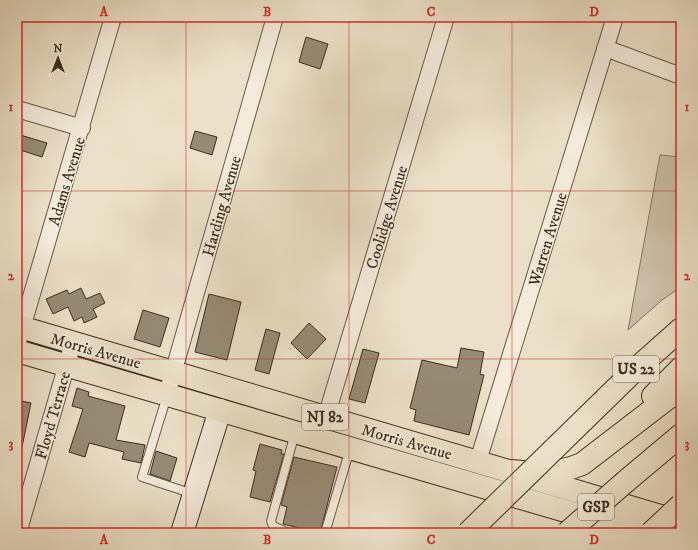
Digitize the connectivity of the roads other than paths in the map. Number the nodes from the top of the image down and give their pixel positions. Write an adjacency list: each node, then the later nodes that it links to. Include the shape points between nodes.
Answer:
1 (113, 17): 8 (street, Adams Avenue)
2 (275, 17): 16 (street, Harding Avenue)
3 (446, 17): 21 (street, Coolidge Avenue)
4 (615, 17): 5 (street, Warren Avenue)
5 (605, 48): 6 (street); 26 (street, Warren Avenue)
6 (681, 76)
7 (17, 109): 8 (street)
8 (82, 128): 11 (street, Adams Avenue)
9 (681, 312): 20 (main road, via 623,367)
10 (681, 329): 20 (main road, US 22)
11 (19, 333): 12 (main road, Morris Avenue / NJ 82)
12 (73, 343): 14 (street, Floyd Terrace); 16 (main road, Morris Avenue / NJ 82)
13 (17, 350): 14 (main road, Morris Avenue / NJ 82)
14 (67, 365): 18 (main road, Morris Avenue / NJ 82); 31 (street, Floyd Terrace)
15 (681, 368): 25 (main road)
16 (173, 372): 18 (street, Harding Avenue); 21 (main road, Morris Avenue / NJ 82)
17 (681, 388): 25 (main road)
18 (167, 394): 19 (main road, Morris Avenue / NJ 82); 28 (lane, via 142,477)
19 (220, 410): 22 (main road, Morris Avenue / NJ 82); 28 (street)
20 (593, 411): 35 (main road, US 22, bridge)
21 (326, 417): 26 (main road, Morris Avenue / NJ 82)
22 (296, 432): 24 (main road, Morris Avenue / NJ 82); 33 (lane, via 271,521 273,526)
23 (681, 435): 36 (main road, GSP, bridge)
24 (350, 448): 34 (lane); 37 (main road, Morris Avenue / NJ 82)
25 (597, 454): 27 (main road, via 582,464 558,472 539,474)
26 (478, 461): 27 (main road, Morris Avenue / NJ 82)
27 (511, 471): 30 (main road, Morris Avenue / NJ 82)
28 (194, 494): 32 (street)
29 (681, 505): 38 (main road, bridge)
30 (681, 522)
31 (18, 533)
32 (182, 533)
33 (289, 533)
34 (325, 533)
35 (468, 533)
36 (567, 533)
37 (641, 533)
38 (651, 533)

